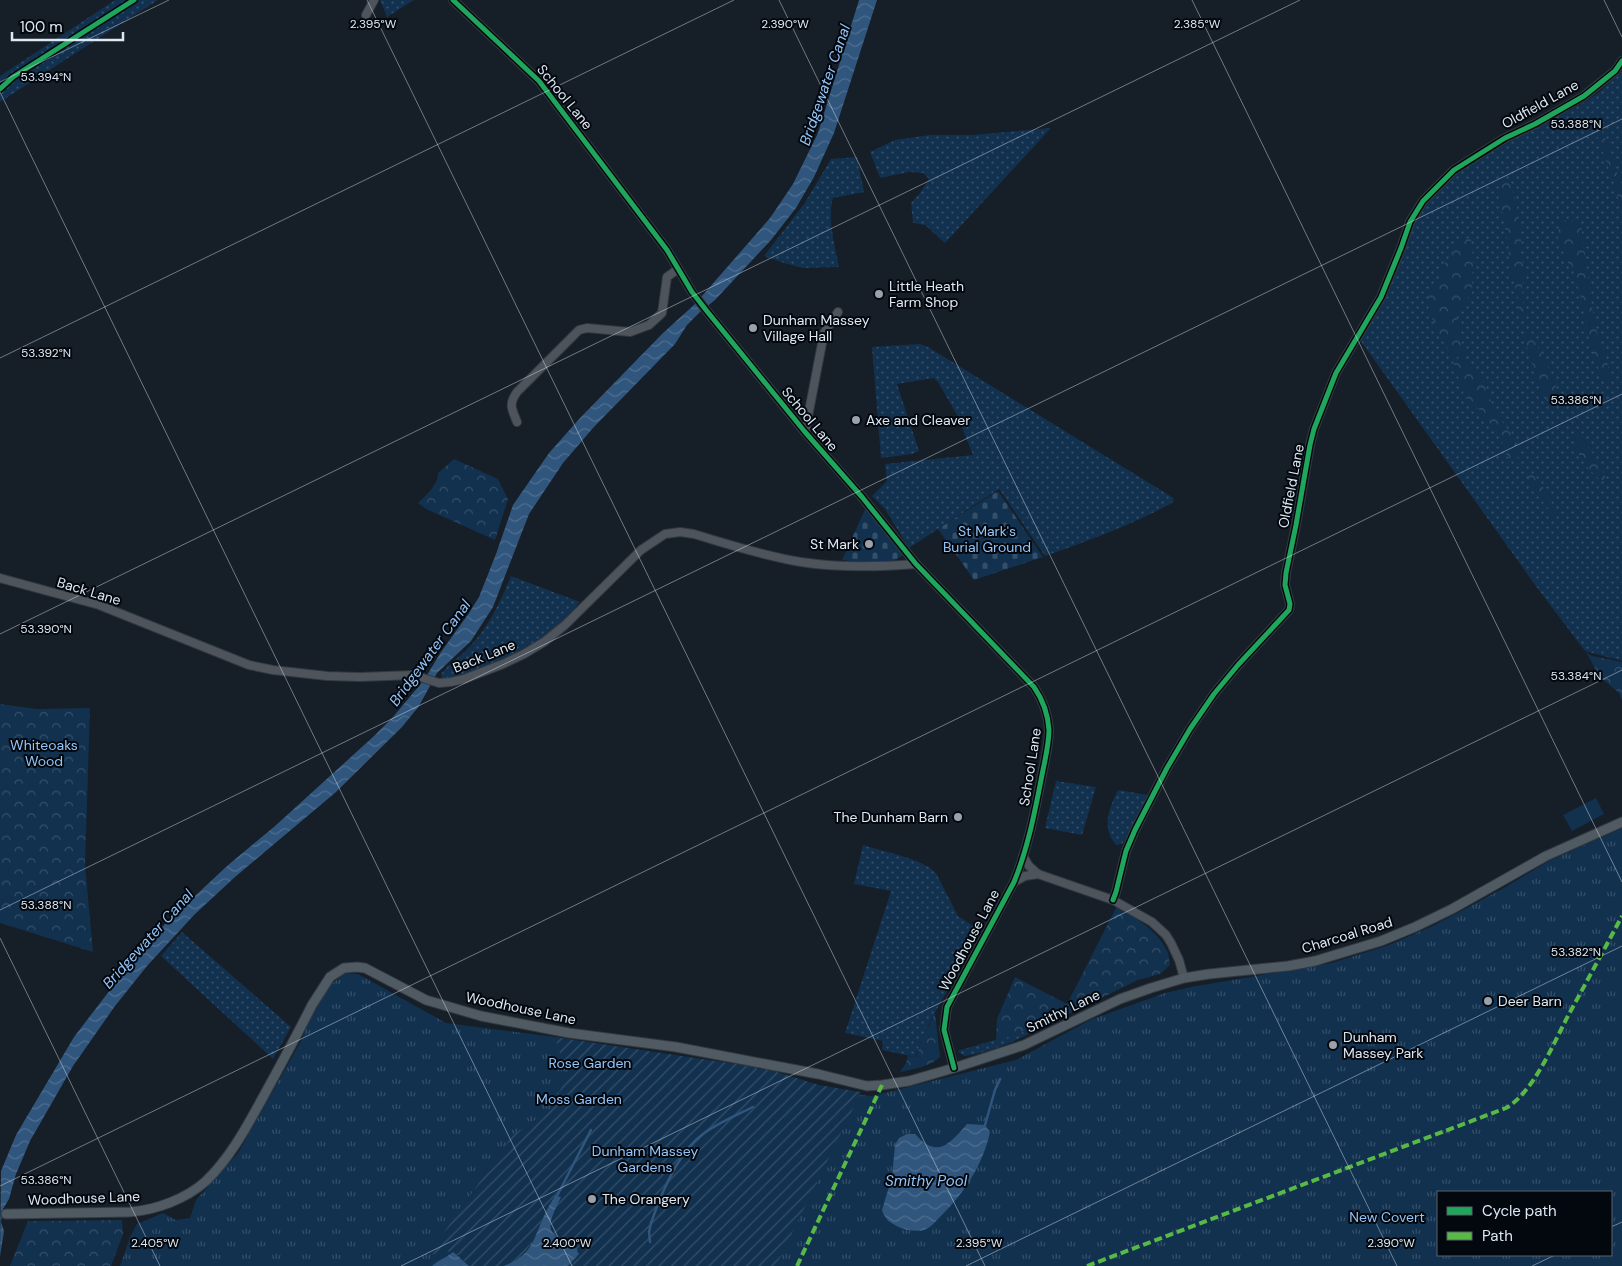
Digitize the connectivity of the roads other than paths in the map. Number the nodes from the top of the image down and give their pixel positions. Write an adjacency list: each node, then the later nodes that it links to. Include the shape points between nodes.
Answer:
1 (374, 0): 3 (street)
2 (453, 0): 5 (street, School Lane, via 539,81)
3 (366, 15)
4 (1622, 61): 15 (street, Oldfield Lane, via 1615,71 1584,96 1505,138 1454,170 1423,201 1410,222 1381,297 1336,373 1314,429 1285,579 1289,610 1238,665 1190,729 1135,830)
5 (678, 269): 7 (street, via 667,278 662,313 649,325 630,332 578,330 512,399); 8 (street, School Lane, via 706,310)
6 (838, 312): 8 (street, via 824,334)
7 (517, 422)
8 (805, 432): 9 (street, School Lane)
9 (916, 564): 10 (street, Back Lane, via 810,563 777,558 694,534 664,534 641,550 544,642 478,675 451,682 436,682 417,675 327,676 249,665 100,605); 12 (street, School Lane, via 1034,687 1045,708 1048,744)
10 (0, 578)
11 (1622, 822): 16 (main road, Charcoal Road, via 1546,856 1452,909 1381,941 1315,961)
12 (1023, 856): 13 (street); 14 (street, School Lane)
13 (1038, 874): 14 (street); 15 (street)
14 (1014, 882): 17 (street, Woodhouse Lane, via 947,1007 944,1030)
15 (1113, 900): 16 (street, via 1152,922 1166,935 1176,951)
16 (1184, 978): 17 (main road, Smithy Lane, via 1120,999 1024,1045)
17 (954, 1068): 18 (main road, Woodhouse Lane, via 909,1081 867,1086 683,1049 569,1034 481,1016 426,1000 365,968 350,966 338,971 324,985 243,1133 224,1161 194,1190 145,1211)
18 (6, 1214)

